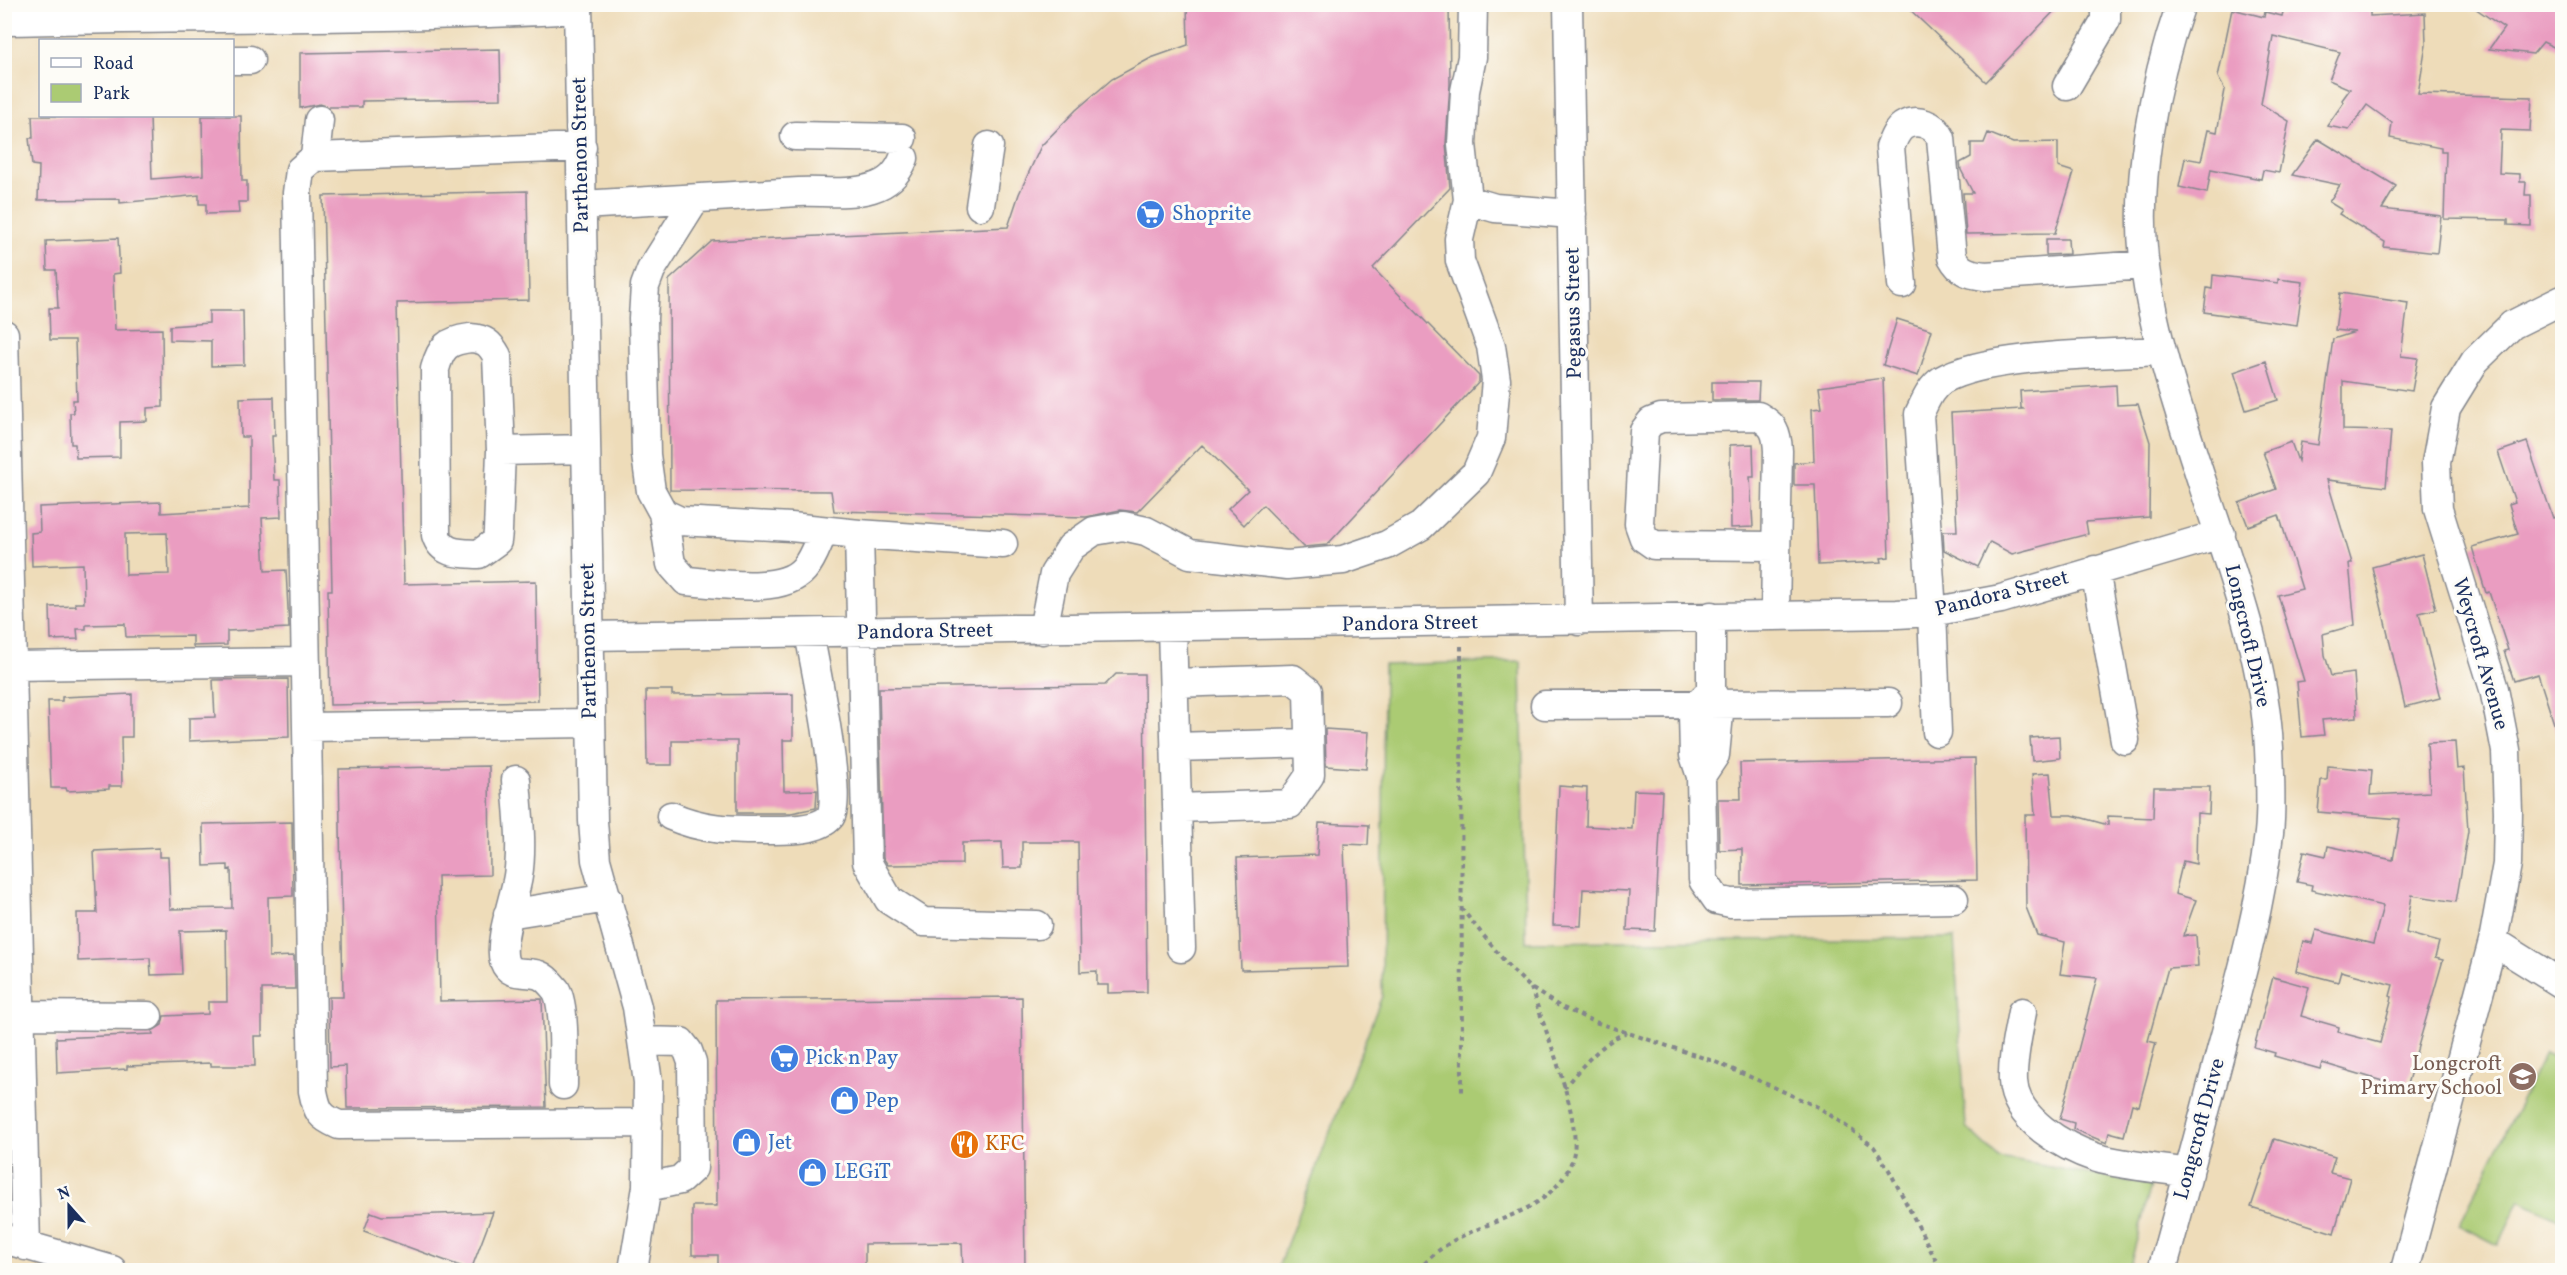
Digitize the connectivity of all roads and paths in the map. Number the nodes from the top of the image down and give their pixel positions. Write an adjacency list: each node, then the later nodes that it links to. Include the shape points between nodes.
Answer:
1 (1473, 4): 18 (street, via 1472,57 1462,144)
2 (1568, 4): 21 (street, Pegasus Street)
3 (2106, 4): 11 (street, via 2106,20)
4 (2181, 4): 22 (street, Longcroft Drive, via 2156,89 2147,146 2142,221)
5 (578, 7): 7 (street); 15 (street, Parthenon Street)
6 (355, 10): 7 (street); 10 (street)
7 (457, 10)
8 (135, 20): 9 (street); 10 (street)
9 (4, 21)
10 (224, 29)
11 (2067, 86)
12 (319, 120): 16 (street)
13 (795, 136): 17 (street, via 903,148 899,170 889,181 853,192)
14 (989, 146): 20 (street)
15 (582, 147): 16 (street); 19 (street, Parthenon Street)
16 (315, 157): 46 (street, via 300,170 297,193)
17 (695, 200): 19 (street); 29 (street, via 645,286 646,455 651,491)
18 (1468, 200): 21 (street, via 1495,208); 42 (street, via 1460,261 1491,346 1496,381 1491,438 1476,473 1421,526 1387,545 1343,560 1287,565 1220,558 1190,554 1146,531 1123,525 1094,531 1071,547 1054,574)
19 (582, 205): 27 (street, Parthenon Street)
20 (980, 206)
21 (1572, 214): 39 (street, Pegasus Street)
22 (2145, 266): 23 (street, via 1985,276 1959,268 1952,257 1941,138 1930,124 1917,123 1904,125 1890,147); 26 (street, Longcroft Drive)
23 (1902, 284)
24 (2562, 300): 66 (street, Weycroft Avenue, via 2512,325 2475,361 2446,408 2436,463 2438,509 2494,689 2506,752 2507,864)
25 (4, 334): 47 (street)
26 (2161, 351): 32 (street, Longcroft Drive); 36 (street, via 2013,362 1974,369 1940,381 1929,393 1919,414)
27 (586, 449): 28 (street); 45 (street, Parthenon Street)
28 (501, 451): 28 (street, via 496,541 479,554 445,550 436,535 435,369 439,355 453,340 483,339 497,356)
29 (663, 513): 30 (street, via 680,521); 30 (street, via 671,564 686,581 771,585 791,580 810,561)
30 (823, 532): 31 (street)
31 (859, 534): 33 (street); 44 (street)
32 (2222, 534): 35 (street, Pandora Street); 79 (street, Longcroft Drive, via 2262,684 2269,748 2270,830 2253,932)
33 (1003, 544)
34 (1775, 546): 34 (street, via 1778,441 1769,422 1758,416 1661,418 1651,422 1644,431 1639,524 1644,538 1654,545 1672,547); 37 (street)
35 (2095, 570): 36 (street, Pandora Street, via 2001,599); 55 (street)
36 (1932, 612): 37 (street, Pandora Street); 54 (street)
37 (1775, 615): 38 (street, Pandora Street)
38 (1711, 616): 39 (street, Pandora Street); 49 (street)
39 (1579, 621): 40 (street, Pandora Street)
40 (1461, 623): 41 (street, Pandora Street); 63 (path)
41 (1172, 628): 42 (street, Pandora Street); 48 (street)
42 (1043, 630): 44 (street, Pandora Street)
43 (809, 633): 44 (street, Pandora Street); 45 (street, Pandora Street); 60 (street, via 830,754 835,800 830,817 820,825 798,828 715,830)
44 (862, 633): 65 (street, via 867,862 874,877 889,900 923,922)
45 (589, 636): 52 (street, Parthenon Street)
46 (306, 662): 47 (street); 53 (street)
47 (12, 666): 71 (street)
48 (1174, 684): 56 (street, via 1293,680 1308,691); 57 (street)
49 (1709, 700): 50 (street); 51 (street); 62 (street, via 1715,756 1701,776 1703,880 1717,900 1731,903)
50 (1888, 703)
51 (1545, 705)
52 (590, 723): 53 (street); 61 (street, Parthenon Street, via 596,860)
53 (307, 727): 78 (street, via 313,1091 324,1119 339,1125)
54 (1937, 732)
55 (2125, 740)
56 (1309, 743): 57 (street); 59 (street, via 1310,775 1290,804)
57 (1175, 747): 59 (street)
58 (516, 780): 64 (street, via 520,849 518,877)
59 (1177, 808): 67 (street)
60 (671, 816)
61 (608, 898): 64 (street); 74 (street, Parthenon Street, via 637,1007)
62 (1954, 899)
63 (1461, 908): 69 (path); 77 (path)
64 (508, 914): 75 (street, via 505,963 517,973 540,975 561,1001)
65 (1037, 926)
66 (2493, 941): 68 (street); 87 (street, Weycroft Avenue)
67 (1181, 948)
68 (2562, 984)
69 (1531, 988): 73 (path, via 1559,1006); 76 (path)
70 (2022, 1012): 79 (street, via 2013,1082 2018,1102 2034,1124 2097,1158)
71 (20, 1015): 72 (street); 81 (street)
72 (148, 1016)
73 (1628, 1032): 76 (path, via 1617,1036 1578,1070); 85 (path, via 1713,1061 1820,1107 1853,1131 1874,1147 1889,1170)
74 (642, 1041): 78 (street, Parthenon Street); 80 (street, via 681,1042 692,1062 693,1168 680,1179)
75 (563, 1085)
76 (1564, 1089): 84 (path, via 1574,1134 1574,1152 1567,1174 1530,1206 1452,1242)
77 (1462, 1092)
78 (648, 1123): 80 (street, Parthenon Street)
79 (2189, 1173): 86 (street, Longcroft Drive)
80 (647, 1187): 83 (street, Parthenon Street)
81 (15, 1242): 82 (street)
82 (112, 1270)
83 (633, 1270)
84 (1418, 1270)
85 (1941, 1270)
86 (2166, 1270)
87 (2405, 1270)

